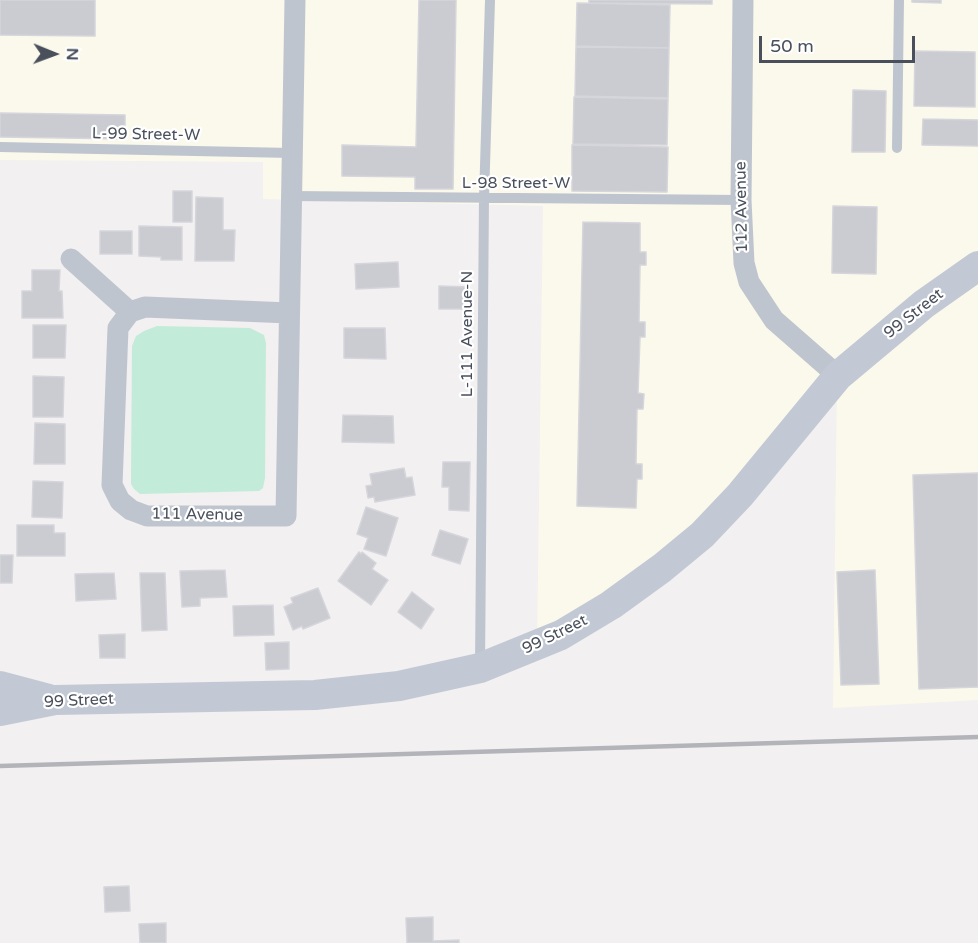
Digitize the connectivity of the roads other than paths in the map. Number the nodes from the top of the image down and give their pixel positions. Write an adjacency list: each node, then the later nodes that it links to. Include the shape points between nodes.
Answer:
1 (295, 0): 7 (street, 111 Avenue)
2 (490, 0): 9 (lane, L-111 Avenue-N)
3 (743, 0): 10 (street, 112 Avenue)
4 (898, 0): 6 (lane)
5 (0, 147): 7 (lane, L-99 Street-W)
6 (897, 148)
7 (292, 153): 8 (street, 111 Avenue)
8 (291, 196): 9 (lane, L-98 Street-W); 14 (street, 111 Avenue)
9 (484, 199): 10 (lane, L-98 Street-W); 16 (lane, L-111 Avenue-N)
10 (741, 200): 15 (street, 112 Avenue, via 744,263 749,282 774,320)
11 (71, 258): 13 (street)
12 (978, 266): 15 (main road, 99 Street, via 924,304)
13 (130, 312): 14 (street, via 145,307); 14 (street, 111 Avenue, via 118,328 112,485 120,501 147,516 286,516)
14 (289, 313)
15 (837, 376): 16 (main road, 99 Street, via 740,495 662,568 612,605 561,635)
16 (480, 668): 18 (main road, 99 Street, via 399,686 315,695)
17 (0, 686): 18 (main road)
18 (55, 700): 19 (main road, 99 Street)
19 (0, 711)

